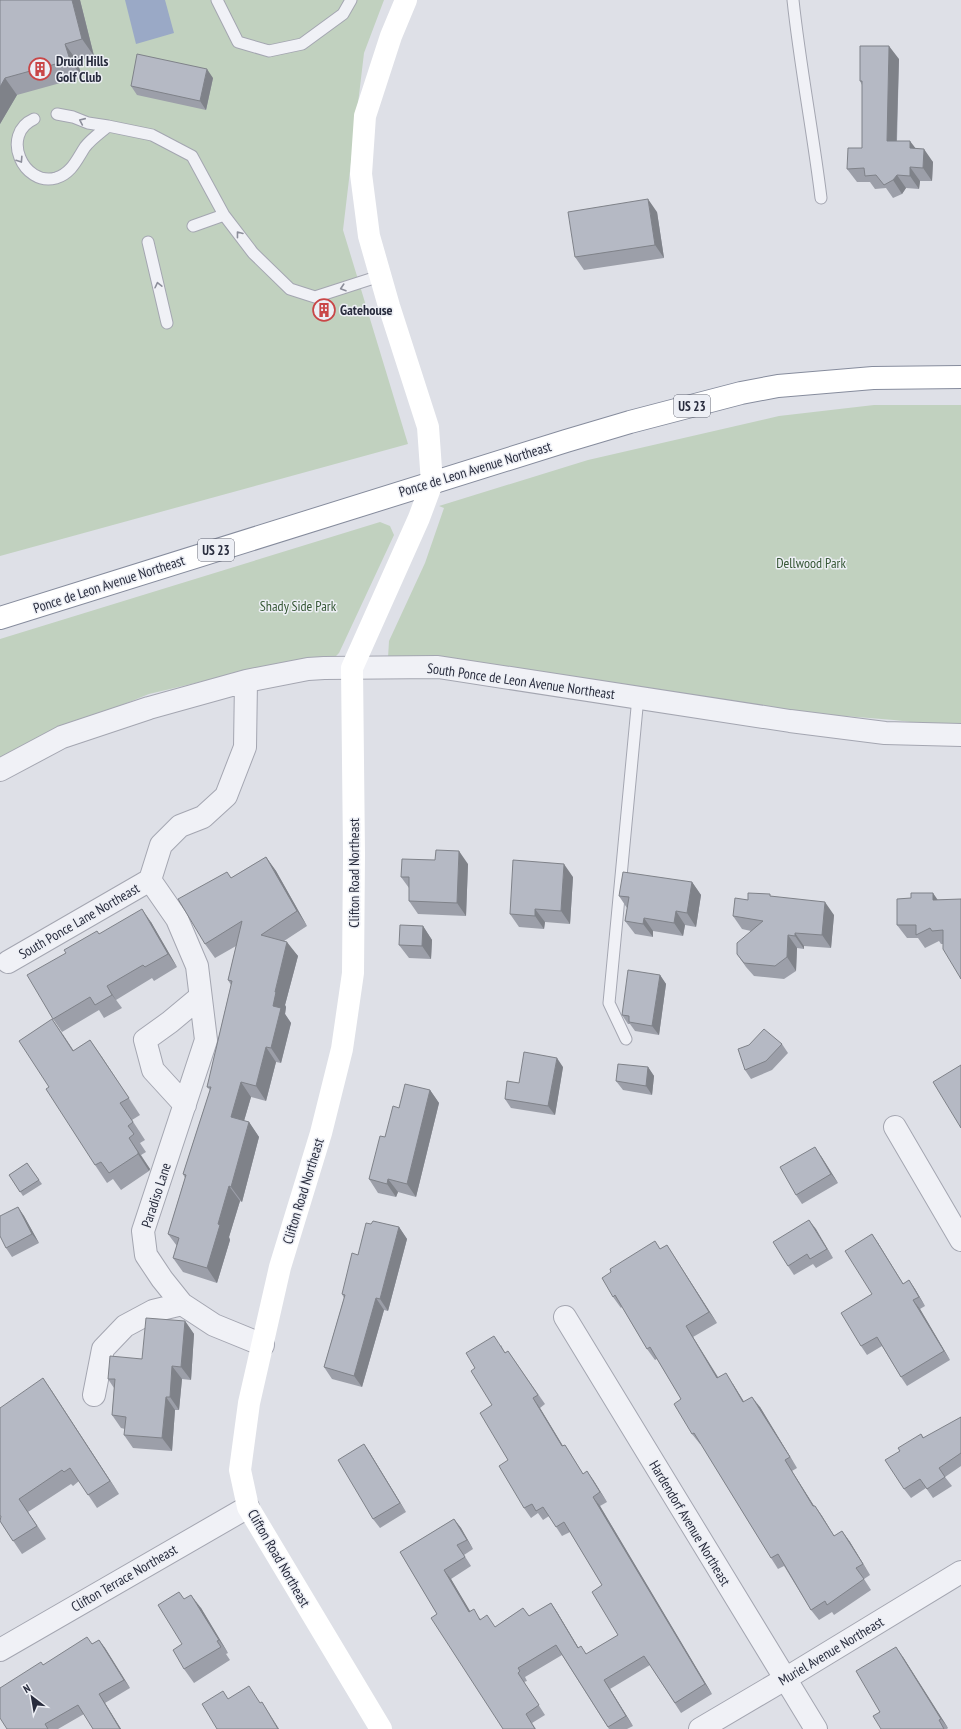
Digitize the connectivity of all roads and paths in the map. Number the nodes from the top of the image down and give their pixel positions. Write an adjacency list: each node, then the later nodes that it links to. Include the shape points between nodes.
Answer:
1 (217, 0): 2 (lane, via 238,42 269,51 302,44 343,14)
2 (352, 0)
3 (406, 0): 12 (main road, Clifton Road Northeast, via 391,36 365,116 361,174 369,236)
4 (794, 0): 8 (lane, via 800,61)
5 (57, 114): 7 (lane, one-way to 5)
6 (34, 119): 7 (lane, one-way to 7, via 25,122 19,128 14,144 26,170 45,178 56,178 74,166 91,140)
7 (108, 126): 9 (lane, via 152,135 192,156)
8 (821, 198)
9 (224, 215): 10 (lane); 12 (lane, one-way to 9, via 314,297 290,288 253,253)
10 (193, 226)
11 (148, 242): 13 (lane, one-way to 11)
12 (380, 276): 15 (main road, Clifton Road Northeast, via 428,427)
13 (167, 323)
14 (961, 377): 15 (main road, Ponce de Leon Avenue Northeast / US 23, via 873,378 771,387 630,422)
15 (432, 483): 16 (main road, Ponce de Leon Avenue Northeast / US 23); 17 (main road, Clifton Road Northeast)
16 (0, 618)
17 (352, 668): 18 (street, South Ponce de Leon Avenue Northeast, via 308,669); 19 (street, South Ponce de Leon Avenue Northeast, via 438,667); 31 (main road, Clifton Road Northeast, via 353,973 342,1048 321,1134 280,1267)
18 (246, 681): 21 (street, South Ponce de Leon Avenue Northeast, via 149,708 62,738); 22 (street, via 245,747 226,796 203,817 180,826 162,845)
19 (638, 697): 20 (street, South Ponce de Leon Avenue Northeast, via 757,717 877,732); 25 (lane, via 609,1003)
20 (961, 734)
21 (0, 770)
22 (150, 880): 23 (street, South Ponce Lane Northeast); 24 (street, Paradiso Lane, via 177,919 197,966)
23 (8, 962)
24 (200, 997): 26 (street, Paradiso Lane, via 206,1040); 26 (street, via 145,1040 153,1070)
25 (626, 1039)
26 (185, 1105): 29 (street, Paradiso Lane, via 144,1231 146,1255)
27 (895, 1127): 28 (street)
28 (961, 1240)
29 (182, 1304): 31 (street, Paradiso Lane, via 214,1325); 32 (street, via 153,1311 125,1326 103,1349)
30 (565, 1318): 36 (street, Hardendorf Avenue Northeast)
31 (262, 1345): 33 (main road, Clifton Road Northeast, via 249,1402 240,1470)
32 (94, 1395)
33 (248, 1507): 35 (street, Clifton Terrace Northeast); 37 (main road, Clifton Road Northeast)
34 (961, 1572): 36 (street, Muriel Avenue Northeast)
35 (0, 1650)
36 (785, 1680): 38 (street, Muriel Avenue Northeast); 39 (street, Hardendorf Avenue Northeast)
37 (380, 1729)
38 (700, 1729)
39 (816, 1729)

